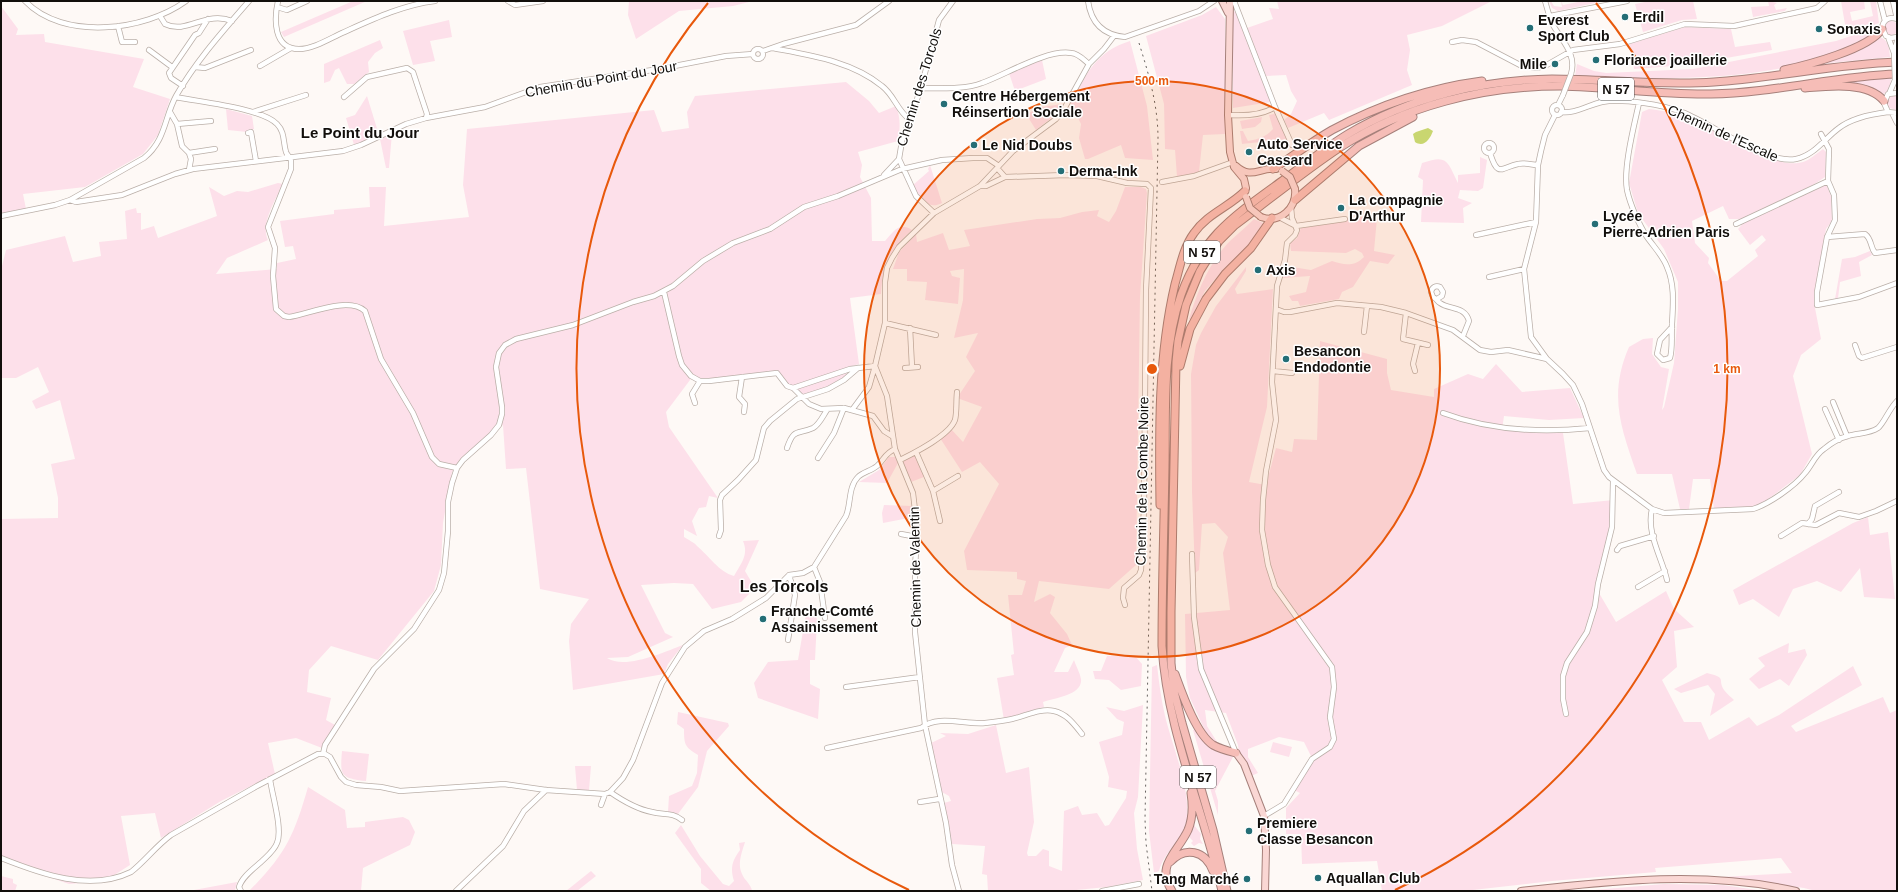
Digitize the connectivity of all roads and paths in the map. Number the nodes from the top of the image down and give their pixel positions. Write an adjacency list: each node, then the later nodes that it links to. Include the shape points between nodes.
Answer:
1 (25, 1): 30 (street, via 40,13 66,23 92,27)
2 (186, 1): 24 (street)
3 (249, 1): 28 (street)
4 (278, 1): 21 (street)
5 (307, 1): 21 (street, via 287,10)
6 (435, 1): 39 (street, via 392,12 305,49)
7 (508, 1): 8 (street, via 515,5)
8 (543, 1)
9 (889, 1): 38 (street, via 856,25)
10 (953, 1): 58 (street, Chemin des Torcols, via 939,20)
11 (1088, 1): 32 (street, via 1090,14 1096,23)
12 (1222, 1): 23 (main road)
13 (1230, 1): 23 (main road)
14 (1234, 1): 22 (street)
15 (1545, 1): 25 (street)
16 (1627, 1): 25 (street)
17 (1825, 1): 45 (street, via 1817,8 1743,24 1685,24 1620,44)
18 (1880, 1): 29 (street)
19 (1893, 1): 27 (street)
20 (1211, 2): 32 (street, via 1199,11 1132,36)
21 (277, 7): 39 (street, via 277,31 281,40)
22 (1237, 9): 23 (street); 69 (street)
23 (1229, 14): 75 (main road)
24 (160, 16): 26 (street, via 165,24 177,28); 30 (street)
25 (1550, 16): 45 (street)
26 (208, 19): 28 (street, via 218,17); 51 (street)
27 (1897, 19): 29 (street, via 1890,18)
28 (232, 21): 52 (street)
29 (1885, 21): 31 (street)
30 (118, 26): 36 (street, via 122,42)
31 (1882, 29): 33 (street); 54 (highway, via 1875,36 1835,56)
32 (1114, 36): 49 (street)
33 (1888, 37): 34 (street); 46 (street)
34 (1897, 37)
35 (1897, 41): 46 (street)
36 (135, 42)
37 (1452, 42): 45 (street, via 1476,42 1527,68 1545,66)
38 (783, 44): 40 (street); 43 (street)
39 (291, 48): 50 (street)
40 (772, 48): 43 (street); 44 (street)
41 (149, 50): 51 (street)
42 (251, 50): 52 (street, via 205,68)
43 (784, 50): 78 (street, via 831,61 867,75 890,93 902,114)
44 (763, 52): 47 (street, via 757,49); 47 (street, via 761,58 756,58)
45 (1570, 52): 68 (street, bridge, via 1573,62 1571,74)
46 (1894, 53): 53 (street, bridge)
47 (753, 54): 77 (street, Chemin du Point du Jour, via 726,56 540,87 485,107)
48 (1897, 62): 54 (highway, N 57, via 1837,66)
49 (1089, 64): 58 (street, via 1077,54 1064,53 1026,64 972,86); 94 (street, via 1060,115 1017,148)
50 (260, 66)
51 (172, 67): 56 (street, via 170,78)
52 (195, 67): 56 (street)
53 (1896, 77): 57 (street); 59 (highway, N 57, via 1838,78); 61 (street)
54 (1742, 80): 55 (highway, N 57, via 1691,83 1563,79)
55 (1516, 81): 96 (highway, via 1490,80 1467,83 1433,90 1372,110 1332,130); 190 (highway, N 57, via 1429,98 1364,126 1328,147 1229,220 1204,249 1181,296 1170,347 1166,399)
56 (183, 86): 64 (street)
57 (1897, 86)
58 (922, 88): 78 (street, Chemin des Torcols)
59 (1763, 90): 63 (highway, N 57, via 1691,94 1559,86); 67 (highway, via 1853,87 1875,92)
60 (1897, 93): 61 (street)
61 (1889, 94): 67 (street)
62 (306, 95): 71 (street)
63 (1469, 95): 106 (highway, via 1411,117 1372,138 1339,162); 146 (highway, N 57, via 1392,120 1347,144 1316,164 1229,231 1206,259 1186,305 1178,341)
64 (176, 97): 70 (street); 71 (street)
65 (344, 97): 77 (street, via 367,77 407,68 413,72 427,114)
66 (1639, 103): 72 (street, Chemin de l'Escale, via 1604,102 1573,112); 84 (street, Chemin de l'Escale, via 1666,106 1682,112 1736,140 1782,159 1802,157); 126 (street, via 1630,145 1627,190 1644,232 1668,267 1674,300)
67 (1884, 103): 73 (street); 76 (street)
68 (1558, 105): 72 (street); 74 (street, via 1552,108 1552,113)
69 (1275, 107): 75 (street, via 1266,112); 85 (street)
70 (170, 112): 81 (street); 105 (street, via 160,140 152,152)
71 (252, 112): 89 (street, via 276,123 284,138 286,154)
72 (1561, 112): 74 (street)
73 (1892, 113): 76 (street, Chemin de l'Escale); 80 (street)
74 (1555, 114): 93 (street, via 1544,135)
75 (1228, 115): 92 (main road)
76 (1874, 115): 84 (street, Chemin de l'Escale, via 1844,124)
77 (426, 118): 89 (street, Chemin du Point du Jour, via 352,148)
78 (909, 119): 90 (street, Chemin des Torcols)
79 (211, 121): 81 (street)
80 (1897, 123)
81 (177, 124): 87 (street, via 182,146)
82 (248, 133): 91 (street, via 251,132)
83 (1821, 134): 84 (street)
84 (1826, 141): 101 (street, via 1829,149)
85 (1292, 145)
86 (216, 149): 87 (street)
87 (189, 153): 97 (street)
88 (1490, 153): 93 (street, via 1493,164 1500,170 1519,164)
89 (289, 156): 91 (street, Chemin du Point du Jour); 168 (street, via 291,169 268,227 275,248 276,309 284,316 296,316 344,305 356,306 365,311 381,359 413,413 432,457 439,464)
90 (899, 159): 95 (street, Chemin des Torcols); 99 (street)
91 (256, 161): 97 (street, Chemin du Point du Jour)
92 (1232, 162): 98 (main road, via 1245,172); 102 (street, via 1194,176); 104 (main road, via 1244,179)
93 (1538, 165): 111 (street)
94 (998, 167): 95 (street, via 987,158 973,158 942,160); 100 (street); 103 (street)
95 (902, 169): 99 (street); 107 (street, Chemin des Torcols, via 916,196)
96 (1273, 169): 98 (main road); 106 (main road, bridge, via 1282,171 1290,177 1295,189)
97 (189, 170): 105 (street, Chemin du Point du Jour, via 122,195 76,202)
98 (1257, 172): 104 (main road, via 1249,181)
99 (883, 176): 120 (street, via 838,196 804,207 770,229 733,243 703,261)
100 (1004, 177): 103 (street, Chemin de la Combe Noire, via 986,186); 189 (street, Chemin de la Combe Noire, via 1097,176 1127,183 1147,184 1151,188 1146,290 1141,570 1124,588 1123,598)
101 (1828, 181): 112 (street); 115 (street, via 1834,195 1835,220)
102 (1162, 182)
103 (980, 186): 107 (street)
104 (1246, 192): 109 (main road, bridge, via 1250,208 1261,217); 190 (highway, via 1209,218 1194,233 1182,260 1171,304 1161,395)
105 (70, 200): 108 (street)
106 (1293, 204): 109 (main road, via 1287,212); 113 (street, via 1292,218)
107 (934, 213): 125 (street, via 899,247 892,258 885,282)
108 (1, 216)
109 (1275, 218): 113 (street); 146 (highway, via 1265,226 1251,248 1220,280 1200,308 1186,340)
110 (1345, 219): 113 (street)
111 (1536, 222): 114 (street); 117 (street)
112 (1736, 224)
113 (1296, 226): 123 (street, via 1297,232 1287,243 1286,260 1277,286)
114 (1476, 235)
115 (1827, 237): 116 (street, via 1865,234 1870,239 1875,253); 119 (street, via 1817,305 1859,297)
116 (1897, 250)
117 (1524, 269): 118 (street); 135 (street, via 1531,337)
118 (1489, 277)
119 (1897, 283)
120 (664, 292): 145 (street, via 682,365 691,376); 168 (street, via 579,323 516,339 506,345 499,353 496,367 502,407 499,425)
121 (1437, 299): 130 (street, via 1441,304 1465,313 1469,321)
122 (1367, 306): 123 (street, via 1337,303 1290,312); 124 (street); 128 (street)
123 (1276, 309): 141 (street)
124 (1406, 314): 130 (street, via 1442,325); 131 (street, via 1402,339)
125 (885, 323): 127 (street); 136 (street)
126 (1672, 327): 126 (street, via 1658,344 1657,354 1663,360 1671,356)
127 (910, 328): 129 (street); 137 (street)
128 (1364, 332)
129 (936, 335)
130 (1463, 336): 135 (street, via 1486,352 1508,350)
131 (1418, 343): 132 (street); 142 (street, via 1413,364)
132 (1428, 345)
133 (1855, 345): 134 (street, via 1862,358)
134 (1897, 347)
135 (1547, 359): 159 (street, via 1573,385)
136 (874, 366): 139 (street); 156 (street, via 868,387); 160 (street, Chemin de Valentin, via 887,396)
137 (912, 367): 138 (street); 140 (street)
138 (918, 367)
139 (858, 368): 147 (street); 149 (street, via 828,389)
140 (905, 368)
141 (1272, 371): 143 (street); 209 (street, via 1276,420 1266,471 1262,516 1268,565 1275,587 1329,662 1333,680 1330,717 1334,739 1333,744 1312,759 1284,804)
142 (1415, 371)
143 (1292, 373)
144 (742, 377): 145 (street); 147 (street, via 777,373 787,386); 157 (street, via 739,397 745,404)
145 (700, 381): 152 (street, via 692,394)
146 (1176, 386): 193 (highway, N 57)
147 (793, 388): 149 (street)
148 (957, 392): 165 (street, via 955,419 952,425)
149 (803, 397): 155 (street, via 812,405); 178 (street, via 797,399 764,428 756,460 722,495)
150 (1897, 401): 161 (street, via 1890,407 1879,427 1872,432)
151 (1833, 402): 161 (street)
152 (695, 403)
153 (844, 408): 155 (street); 156 (street); 166 (street, via 834,433)
154 (1825, 408): 162 (street)
155 (827, 410): 163 (street, via 813,428 800,430 794,434)
156 (852, 410): 160 (street, via 873,416 884,431)
157 (744, 412)
158 (1443, 413): 159 (street, via 1499,428 1555,431)
159 (1590, 428): 170 (street, via 1604,470)
160 (892, 436): 164 (street, Chemin de Valentin)
161 (1847, 436): 162 (street)
162 (1839, 440): 174 (street, via 1821,451 1799,480 1764,506 1692,513 1664,513)
163 (787, 448)
164 (895, 448): 167 (street, Chemin de Valentin); 184 (street, via 886,453 877,466 854,482 846,516)
165 (916, 452): 167 (street); 171 (street, Chemin de Valentin)
166 (818, 458)
167 (900, 460): 181 (street, Chemin de Valentin, via 913,493)
168 (457, 468): 201 (street, via 448,502 444,573 439,590 414,629 374,669 324,745)
169 (958, 476): 171 (street, Chemin de Valentin)
170 (1613, 481): 174 (street); 196 (street, via 1612,526 1595,606 1587,632 1567,663 1563,676)
171 (933, 491): 175 (street, Chemin de Valentin)
172 (1839, 492): 176 (street, via 1815,506)
173 (1897, 501): 176 (street, via 1859,517 1839,513 1816,525)
174 (1652, 509): 179 (street)
175 (940, 521)
176 (1808, 524): 180 (street, via 1802,523)
177 (901, 534): 181 (street)
178 (719, 536)
179 (1654, 536): 182 (street, via 1620,546); 185 (street)
180 (1781, 536)
181 (917, 537): 194 (street, Chemin de Valentin, via 914,614)
182 (1617, 550)
183 (1192, 554): 200 (street, via 1194,618 1201,669)
184 (814, 567): 186 (street, via 803,573); 191 (street, via 820,582)
185 (1665, 571): 187 (street); 188 (street)
186 (789, 575): 192 (street, via 795,595); 205 (street, via 766,598 732,619 704,631 685,647 662,683 633,760 623,778)
187 (1667, 580)
188 (1638, 587)
189 (1126, 605)
190 (1162, 613): 202 (highway, N 57, via 1166,684)
191 (825, 618)
192 (788, 640)
193 (1171, 663): 200 (highway, via 1182,694 1205,738 1218,748); 222 (highway, N 57, via 1178,708 1214,830)
194 (920, 677): 195 (street); 197 (street, Chemin de Valentin)
195 (846, 687)
196 (1566, 714)
197 (925, 725): 198 (street, via 939,721 985,723 1048,710 1065,715); 199 (street); 206 (street, Chemin de Valentin)
198 (1082, 734)
199 (828, 748)
200 (1236, 751): 209 (main road, via 1244,764)
201 (323, 754): 203 (street, via 318,754); 204 (street, via 330,757 343,779 356,785 381,786 400,791 504,784)
202 (1188, 769): 212 (highway, via 1193,801 1191,820); 221 (highway, N 57)
203 (270, 779): 215 (street, via 161,842 124,877 112,884); 216 (street, via 278,840 273,850 245,876 240,884)
204 (546, 790): 205 (street); 217 (street, via 524,811 503,846)
205 (608, 793): 208 (street); 210 (street, via 629,804 652,812 674,814)
206 (939, 799): 207 (street); 218 (street, Chemin de Valentin, via 946,823 952,865)
207 (920, 802)
208 (601, 805)
209 (1264, 816): 223 (main road)
210 (682, 820)
211 (1, 858): 214 (street)
212 (1167, 865): 220 (highway, via 1166,878); 221 (highway, via 1185,852 1203,855 1209,861)
213 (1140, 884): 219 (street)
214 (72, 886)
215 (98, 886)
216 (241, 891)
217 (456, 891)
218 (960, 891)
219 (1102, 891)
220 (1172, 891)
221 (1221, 891)
222 (1227, 891)
223 (1265, 891)
224 (1521, 891): 225 (main road, via 1590,884 1713,879)
225 (1796, 891)

